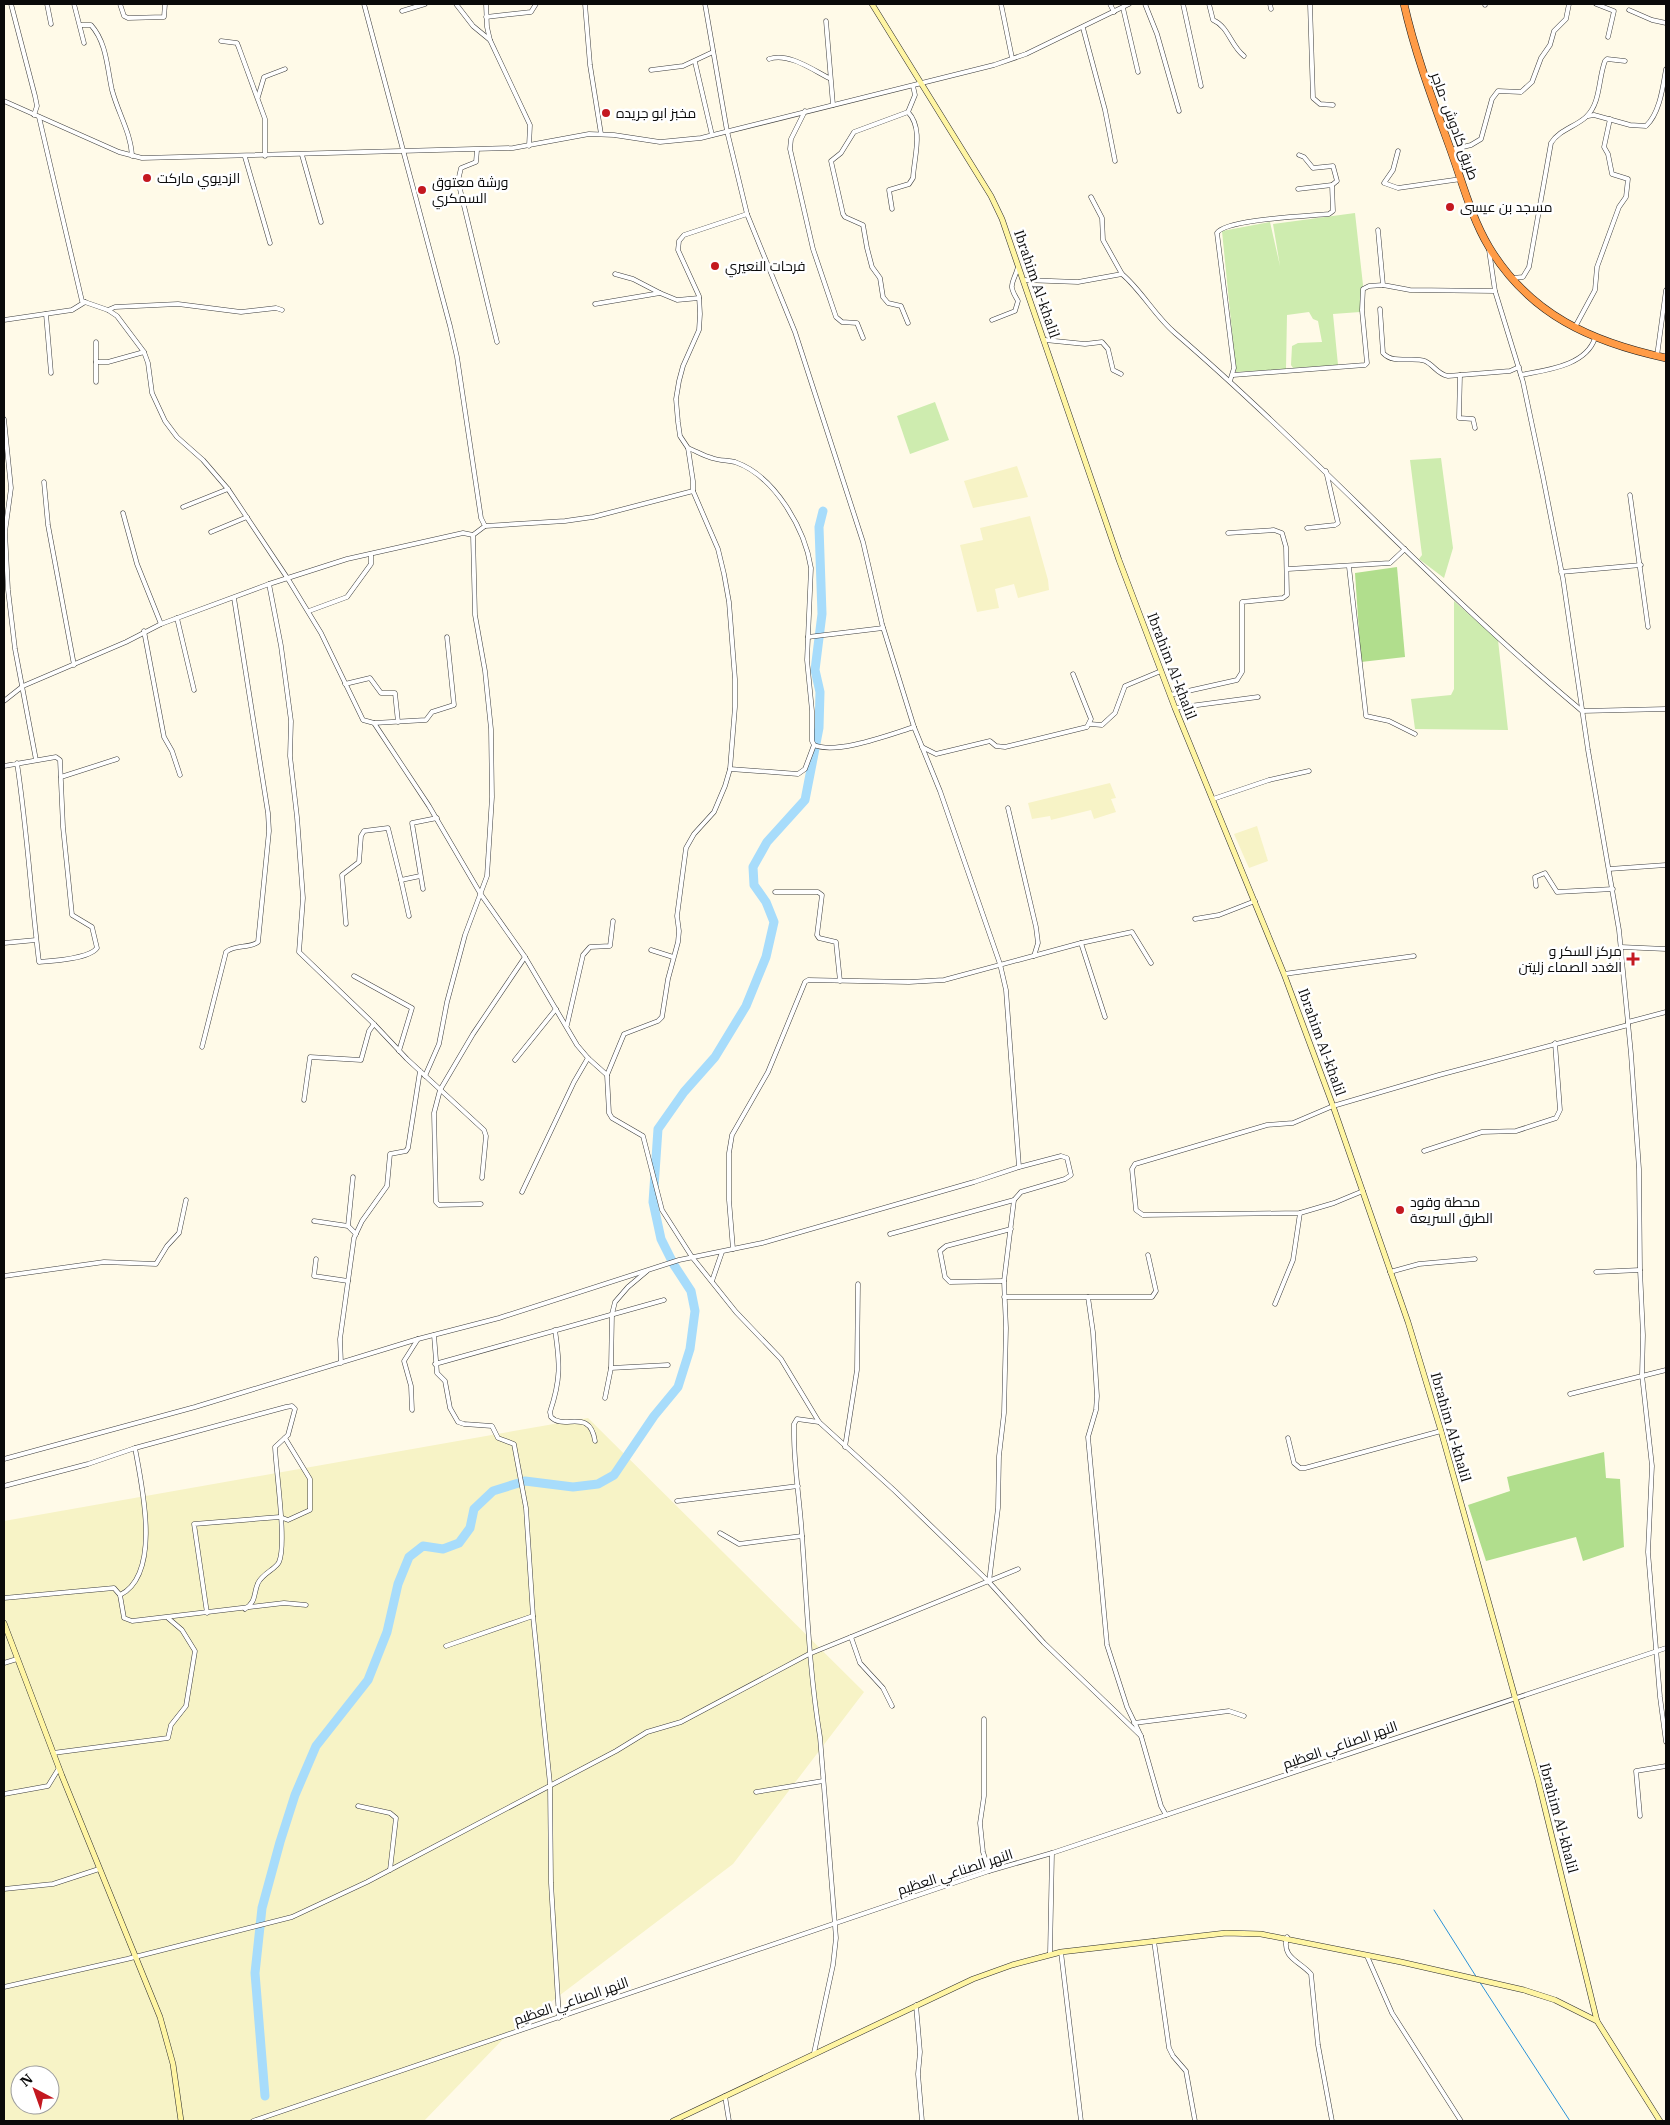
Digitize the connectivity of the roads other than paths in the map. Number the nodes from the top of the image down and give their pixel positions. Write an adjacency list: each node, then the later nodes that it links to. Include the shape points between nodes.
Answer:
1 (11, 4): 61 (street, via 35,96)
2 (46, 4): 33 (street)
3 (74, 4): 34 (street)
4 (120, 4): 5 (street, via 124,16 142,18 164,17)
5 (165, 4)
6 (364, 4): 72 (street)
7 (425, 4): 28 (street)
8 (456, 4): 37 (street, via 473,26)
9 (486, 4): 30 (street)
10 (536, 4): 30 (street, via 530,12)
11 (585, 4): 66 (street)
12 (705, 4): 40 (street)
13 (872, 4): 51 (street, Ibrahim Al-khalil)
14 (1001, 4): 42 (street)
15 (1110, 4): 29 (street)
16 (1129, 4): 25 (street)
17 (1145, 4): 59 (street)
18 (1183, 4): 53 (street)
19 (1209, 4): 41 (street, via 1213,20 1220,23 1232,46)
20 (1270, 4): 26 (street)
21 (1310, 4): 57 (street, via 1313,98 1320,104)
22 (1404, 4): 70 (highway, طريق كادوش -ماجر, via 1420,64)
23 (1569, 4): 70 (street, via 1566,20 1554,31 1532,82 1521,92 1498,91 1492,99 1482,139)
24 (1596, 4): 36 (street, via 1614,11)
25 (1122, 8): 29 (street); 49 (street)
26 (1271, 9)
27 (1629, 10): 32 (street)
28 (402, 11)
29 (1114, 12): 35 (street)
30 (486, 17): 37 (street)
31 (826, 21): 50 (street)
32 (1666, 23)
33 (51, 24)
34 (80, 25): 39 (street); 75 (street, via 91,25 101,40)
35 (1083, 28): 42 (street); 78 (street)
36 (1608, 37)
37 (490, 40): 68 (street, via 530,125)
38 (221, 42): 54 (street, via 237,43)
39 (84, 43)
40 (713, 52): 45 (street); 65 (street)
41 (1244, 56)
42 (1012, 58): 51 (street)
43 (769, 59): 50 (street, via 780,57 790,60)
44 (1625, 61): 62 (street, via 1604,61 1599,91)
45 (695, 62): 48 (street); 67 (street)
46 (285, 69): 54 (street, via 264,77)
47 (1666, 69): 64 (street, via 1662,93 1649,122 1637,126)
48 (650, 70)
49 (1138, 72)
50 (830, 78): 56 (street)
51 (923, 84): 52 (street); 89 (street, Ibrahim Al-khalil, via 992,196)
52 (913, 86): 56 (street); 60 (street, via 914,103)
53 (1201, 86)
54 (258, 97): 76 (street, via 265,119)
55 (4, 101): 61 (street)
56 (833, 105): 58 (street)
57 (1333, 105)
58 (805, 111): 65 (street); 109 (street, via 790,145 805,219 836,317 842,322 857,323)
59 (1179, 111)
60 (908, 112): 83 (street, via 913,117 917,138 913,178 909,184 889,190); 107 (street, via 854,132 841,153 831,161 843,214 863,225 883,298 888,303 901,306)
61 (34, 115): 63 (street)
62 (1588, 116): 64 (street); 92 (street, via 1551,143 1529,267 1523,277)
63 (39, 117): 75 (street); 99 (street, via 79,296)
64 (1610, 119): 108 (street, via 1604,147 1611,172 1628,179 1626,197 1619,207 1598,267 1592,297)
65 (727, 131): 67 (street); 84 (street)
66 (601, 134): 67 (street, via 660,142); 68 (street)
67 (712, 135)
68 (529, 146): 69 (street)
69 (478, 150): 72 (street); 113 (street, via 476,162 461,168 458,181)
70 (1451, 150): 79 (highway, طريق كادوش -ماجر)
71 (1398, 151): 79 (street, via 1393,170 1384,183 1391,187)
72 (403, 152): 73 (street); 137 (street, via 457,357 480,518)
73 (302, 155): 76 (street); 85 (street)
74 (1299, 155): 80 (street, via 1304,156 1313,168 1333,166 1337,181)
75 (132, 156): 77 (street, via 163,159)
76 (265, 156): 77 (street)
77 (245, 157): 87 (street)
78 (1115, 161)
79 (1461, 179): 88 (highway, طريق كادوش -ماجر)
80 (1332, 185): 81 (street); 121 (street, via 1332,213 1260,220 1223,227 1218,231)
81 (1298, 189)
82 (1091, 198): 91 (street, via 1102,218 1105,244)
83 (892, 209)
84 (747, 214): 98 (street, via 684,235 679,241 678,250); 155 (street, via 795,332 837,459 863,542)
85 (321, 222)
86 (1378, 230): 94 (street)
87 (270, 243)
88 (1489, 246): 92 (highway, طريق كادوش -ماجر); 96 (street)
89 (1019, 265): 93 (street, Ibrahim Al-khalil); 106 (street, via 1010,284 1018,300 1015,312)
90 (615, 274): 97 (street)
91 (1122, 274): 93 (street, via 1078,282); 124 (street, via 1174,333)
92 (1510, 278): 108 (highway, طريق كادوش -ماجر, via 1545,311)
93 (1024, 280): 111 (street, Ibrahim Al-khalil)
94 (1383, 285): 96 (street, via 1410,290); 121 (street, via 1363,289 1365,365)
95 (1666, 290): 115 (street)
96 (1496, 291): 118 (street)
97 (660, 293): 98 (street, via 677,300); 100 (street)
98 (699, 298): 128 (street, via 699,330 683,366 676,399 680,436)
99 (85, 302): 102 (street); 104 (street, via 72,310)
100 (595, 304)
101 (1380, 309): 122 (street, via 1383,353 1386,356 1399,360 1422,360 1441,375)
102 (108, 310): 103 (street, via 115,306 178,304 230,311); 114 (street, via 117,316)
103 (282, 310)
104 (46, 314): 105 (street); 119 (street)
105 (4, 320)
106 (992, 320)
107 (908, 324)
108 (1575, 329): 110 (highway, طريق كادوش -ماجر)
109 (863, 338)
110 (1595, 338): 115 (highway, طريق كادوش -ماجر); 123 (street, via 1590,351 1580,358)
111 (1045, 340): 120 (street, via 1085,344 1102,342 1108,349 1113,370); 160 (street, Ibrahim Al-khalil, via 1119,560)
112 (96, 342): 117 (street)
113 (497, 342)
114 (144, 352): 117 (street); 131 (street, via 152,393 165,421)
115 (1657, 356): 116 (highway, طريق كادوش -ماجر)
116 (1666, 358)
117 (96, 362): 125 (street)
118 (1519, 367): 122 (street); 123 (street)
119 (52, 373)
120 (1121, 374)
121 (1233, 375): 124 (street)
122 (1460, 375): 127 (street, via 1459,416 1473,419)
123 (1521, 375): 147 (street)
124 (1230, 381): 129 (street)
125 (96, 382)
126 (4, 419): 163 (street, via 10,488 5,553 15,650)
127 (1475, 428)
128 (688, 448): 132 (street); 157 (street, via 714,459 739,464 784,502 811,568)
129 (1326, 471): 138 (street, via 1338,523); 142 (street)
130 (44, 482): 159 (street, via 48,525)
131 (228, 489): 134 (street); 136 (street)
132 (693, 491): 137 (street, via 593,517); 182 (street, via 718,549 729,602 735,679)
133 (1630, 495): 144 (street)
134 (183, 507)
135 (123, 513): 153 (street)
136 (247, 517): 139 (street); 148 (street)
137 (485, 526): 141 (street)
138 (1307, 528)
139 (211, 532)
140 (1228, 533): 146 (street, via 1278,531 1285,539)
141 (473, 535): 143 (street, via 463,533); 197 (street, via 475,615 490,710 492,774 487,876)
142 (1405, 550): 145 (street, via 1390,563); 170 (street)
143 (371, 554): 148 (street); 151 (street, via 371,564 347,596)
144 (1641, 565): 147 (street); 154 (street)
145 (1349, 567): 146 (street); 175 (street, via 1366,716 1389,721)
146 (1288, 569): 165 (street, via 1286,596 1242,603 1242,672 1239,679)
147 (1561, 572): 170 (street)
148 (288, 579): 149 (street); 151 (street)
149 (269, 584): 150 (street); 221 (street, via 290,721 302,898 299,952)
150 (234, 598): 152 (street); 225 (street, via 267,796 269,831 258,942 226,952)
151 (310, 612): 162 (street)
152 (177, 618): 153 (street); 164 (street)
153 (161, 624): 156 (street)
154 (1648, 627)
155 (883, 628): 157 (street); 174 (street)
156 (144, 632): 159 (street); 184 (street, via 164,737)
157 (808, 636): 176 (street)
158 (447, 637): 171 (street, via 454,706 432,712 426,720)
159 (74, 665): 163 (street)
160 (1161, 671): 165 (street, Ibrahim Al-khalil); 173 (street, via 1125,686 1115,713 1102,725)
161 (1073, 674): 173 (street, via 1091,719)
162 (345, 684): 171 (street, via 370,678 381,692 395,693); 172 (street, via 364,720)
163 (23, 686): 167 (street); 179 (street)
164 (194, 690)
165 (1170, 695): 168 (street, Ibrahim Al-khalil)
166 (1258, 697): 168 (street)
167 (4, 701)
168 (1175, 708): 186 (street, Ibrahim Al-khalil)
169 (1666, 709): 170 (street)
170 (1582, 711): 190 (street)
171 (398, 722): 172 (street)
172 (374, 723): 188 (street)
173 (1090, 724): 177 (street, via 1005,747 990,741 936,754)
174 (914, 727): 176 (street, via 853,744); 177 (street)
175 (1415, 734)
176 (814, 745): 182 (street, via 806,769 798,774)
177 (922, 747): 214 (street)
178 (116, 759): 185 (street)
179 (36, 760): 180 (street); 185 (street, via 59,758)
180 (17, 763): 181 (street); 203 (street)
181 (4, 766)
182 (730, 769): 209 (street, via 714,812 689,840 686,848 676,916 679,931)
183 (1309, 771): 186 (street, via 1269,780)
184 (180, 775)
185 (61, 777): 203 (street, via 72,915 92,926 97,948 93,953 65,960 39,962)
186 (1213, 799): 198 (street, Ibrahim Al-khalil)
187 (1008, 808): 210 (street, via 1036,927 1038,943)
188 (437, 818): 191 (street, via 412,824); 197 (street)
189 (1666, 865): 190 (street)
190 (1609, 869): 195 (street)
191 (420, 876): 192 (street); 194 (street)
192 (401, 880): 199 (street); 202 (street, via 388,828 364,831 359,862 342,874)
193 (1536, 886): 195 (street, via 1535,877 1545,873 1556,892)
194 (423, 889)
195 (1613, 889): 206 (street)
196 (775, 892): 217 (street, via 818,892 822,895 817,935 836,942)
197 (480, 894): 212 (street); 231 (street, via 465,934 439,1044)
198 (1254, 901): 200 (street, via 1219,915); 215 (street, Ibrahim Al-khalil)
199 (409, 916)
200 (1195, 919)
201 (613, 921): 223 (street, via 610,946 590,947 583,954)
202 (346, 924)
203 (36, 940): 204 (street)
204 (4, 943)
205 (1081, 943): 210 (street); 213 (street, via 1132,932); 220 (street)
206 (1621, 947): 207 (street); 222 (street)
207 (1666, 949)
208 (651, 950): 209 (street)
209 (673, 956): 230 (street, via 662,1017 624,1034)
210 (1034, 956): 214 (street)
211 (1414, 956): 215 (street)
212 (525, 957): 218 (street); 232 (street)
213 (1151, 963)
214 (1000, 964): 217 (street, via 944,980); 236 (street, via 1006,990)
215 (1284, 974): 234 (street, Ibrahim Al-khalil)
216 (354, 976): 226 (street, via 412,1008)
217 (840, 981): 250 (street, via 806,982 768,1072 732,1135 729,1200)
218 (556, 1009): 223 (street); 228 (street)
219 (1666, 1012): 222 (street)
220 (1105, 1016)
221 (374, 1024): 226 (street); 233 (street, via 361,1060 310,1057)
222 (1628, 1024): 224 (street); 257 (street, via 1639,1169)
223 (567, 1025): 227 (street)
224 (1554, 1043): 234 (street); 235 (street, via 1560,1110 1556,1118 1516,1131 1482,1132)
225 (202, 1047)
226 (399, 1051): 229 (street)
227 (588, 1058): 230 (street); 239 (street)
228 (515, 1060)
229 (420, 1071): 231 (street); 248 (street, via 408,1148 390,1154 385,1190 370,1208)
230 (607, 1075): 253 (street, via 609,1113 643,1136 662,1210)
231 (425, 1076): 232 (street)
232 (440, 1090): 238 (street, via 485,1132); 243 (street, via 434,1113 436,1202 439,1205)
233 (304, 1100)
234 (1333, 1106): 240 (street, Ibrahim Al-khalil); 244 (street, via 1293,1123 1267,1124 1189,1146 1135,1164 1132,1169 1136,1210 1143,1215)
235 (1424, 1151)
236 (1019, 1167): 242 (street, via 1061,1156 1067,1158 1071,1175 1021,1192); 250 (street, via 966,1185)
237 (353, 1177): 246 (street)
238 (482, 1178)
239 (522, 1192)
240 (1362, 1192): 244 (street); 258 (street, Ibrahim Al-khalil)
241 (186, 1200): 260 (street, via 179,1233 156,1264 104,1262)
242 (1014, 1200): 247 (street); 249 (street)
243 (481, 1204)
244 (1300, 1213): 268 (street, via 1293,1260)
245 (314, 1221): 246 (street)
246 (348, 1226): 248 (street)
247 (1011, 1229): 263 (street); 263 (street, via 946,1246 940,1251 945,1277 950,1282)
248 (356, 1234): 261 (street)
249 (890, 1234)
250 (732, 1249): 251 (street)
251 (722, 1252): 253 (street); 262 (street)
252 (1148, 1255): 266 (street, via 1156,1291 1152,1297)
253 (692, 1257): 256 (street); 262 (street)
254 (316, 1259): 261 (street, via 314,1276)
255 (1475, 1259): 258 (street, via 1419,1264)
256 (649, 1270): 269 (street, via 620,1294); 271 (street, via 499,1318)
257 (1640, 1270): 259 (street); 278 (street, via 1644,1335)
258 (1390, 1272): 283 (street, Ibrahim Al-khalil)
259 (1596, 1272)
260 (4, 1276)
261 (348, 1281): 273 (street, via 340,1339)
262 (712, 1281): 282 (street, via 736,1312 781,1359)
263 (1004, 1282): 265 (street)
264 (858, 1284): 287 (street, via 857,1370)
265 (1004, 1297): 266 (street); 297 (street, via 1004,1413)
266 (1088, 1297): 317 (street, via 1097,1396 1088,1437 1104,1621 1113,1664)
267 (664, 1300): 269 (street)
268 (1275, 1304)
269 (612, 1314): 270 (street); 276 (street)
270 (555, 1330): 274 (street); 286 (street, via 559,1382 551,1417 556,1421 574,1420 586,1424)
271 (434, 1335): 272 (street); 274 (street)
272 (418, 1339): 273 (street); 281 (street, via 404,1361 411,1386)
273 (341, 1363): 289 (street)
274 (436, 1364): 303 (street, via 437,1373 445,1381 450,1408 458,1422 492,1426 498,1438 514,1446 526,1508)
275 (668, 1365): 276 (street)
276 (610, 1368): 280 (street)
277 (1666, 1370): 278 (street)
278 (1642, 1375): 279 (street); 309 (street, via 1652,1466 1648,1534)
279 (1570, 1394)
280 (605, 1398)
281 (412, 1410)
282 (819, 1422): 287 (street); 291 (street, via 799,1419 794,1424)
283 (1441, 1431): 285 (street, via 1305,1468 1294,1463); 313 (street, Ibrahim Al-khalil)
284 (285, 1438): 288 (street, via 295,1413 292,1406); 293 (street, via 275,1447); 293 (street, via 310,1479 310,1510 288,1520)
285 (1288, 1438)
286 (595, 1441)
287 (845, 1447): 297 (street)
288 (135, 1448): 290 (street); 298 (street, via 145,1520 145,1555 136,1582)
289 (4, 1459)
290 (4, 1486)
291 (798, 1486): 292 (street); 295 (street)
292 (677, 1501)
293 (280, 1517): 301 (street, via 282,1545 279,1563 265,1573 258,1584 255,1600); 302 (street, via 194,1524)
294 (720, 1533): 295 (street, via 739,1544)
295 (802, 1536): 310 (street)
296 (1018, 1569): 297 (street)
297 (989, 1582): 306 (street); 318 (street, via 1044,1643)
298 (120, 1595): 299 (street, via 111,1587); 304 (street, via 126,1620)
299 (4, 1598)
300 (306, 1605): 301 (street, via 284,1603)
301 (245, 1609): 302 (street)
302 (207, 1613): 304 (street)
303 (532, 1616): 307 (street); 324 (street)
304 (168, 1618): 320 (street, via 182,1630 195,1651 186,1706 171,1725 168,1738)
305 (4, 1623): 311 (street)
306 (851, 1637): 310 (street); 314 (street, via 860,1663 883,1688)
307 (446, 1646)
308 (1666, 1648): 309 (street, النهر الصناعي العظيم)
309 (1656, 1651): 313 (street, النهر الصناعي العظيم); 319 (street)
310 (809, 1654): 323 (street); 324 (street, via 681,1722 647,1732)
311 (17, 1659): 312 (street); 320 (street)
312 (4, 1663)
313 (1515, 1698): 328 (street, النهر الصناعي العظيم); 345 (street, Ibrahim Al-khalil, via 1560,1863)
314 (892, 1706)
315 (1244, 1716): 317 (street, via 1229,1711)
316 (984, 1719): 333 (street, via 984,1796 980,1823)
317 (1134, 1723): 318 (street)
318 (1140, 1736): 328 (street, via 1152,1781)
319 (1666, 1742)
320 (53, 1753): 322 (street)
321 (1666, 1766): 329 (street, via 1636,1771)
322 (58, 1768): 326 (street, via 48,1786); 331 (street)
323 (822, 1781): 325 (street); 335 (street)
324 (550, 1784): 332 (street); 344 (street, via 551,1883)
325 (756, 1792)
326 (4, 1794)
327 (358, 1806): 332 (street, via 390,1813 396,1818)
328 (1166, 1815): 330 (street, النهر الصناعي العظيم)
329 (1640, 1816)
330 (1052, 1853): 333 (street, النهر الصناعي العظيم); 339 (street)
331 (100, 1869): 334 (street, via 44,1886); 341 (street)
332 (390, 1870): 341 (street, via 292,1917)
333 (989, 1871): 335 (street, النهر الصناعي العظيم)
334 (4, 1889)
335 (836, 1924): 344 (street, النهر الصناعي العظيم); 346 (street, via 835,1958)
336 (1287, 1937): 337 (street, via 1226,1933); 340 (street); 355 (street, via 1285,1945 1289,1956 1311,1974 1318,2045)
337 (1154, 1941): 338 (street); 354 (street, via 1169,2048 1186,2071)
338 (1061, 1952): 339 (street); 353 (street)
339 (1050, 1954): 343 (street, via 973,1979)
340 (1367, 1956): 345 (street, via 1524,1990 1555,2000); 356 (street, via 1392,2013)
341 (136, 1957): 342 (street); 348 (street, via 166,2036)
342 (4, 1987)
343 (916, 2005): 346 (street); 352 (street)
344 (559, 2018): 349 (street, النهر الصناعي العظيم)
345 (1597, 2021): 357 (street, Ibrahim Al-khalil)
346 (814, 2053): 347 (street)
347 (725, 2096): 350 (street); 351 (street)
348 (180, 2121)
349 (253, 2121)
350 (673, 2121)
351 (729, 2121)
352 (922, 2121)
353 (1081, 2121)
354 (1195, 2121)
355 (1332, 2121)
356 (1461, 2121)
357 (1660, 2121)

